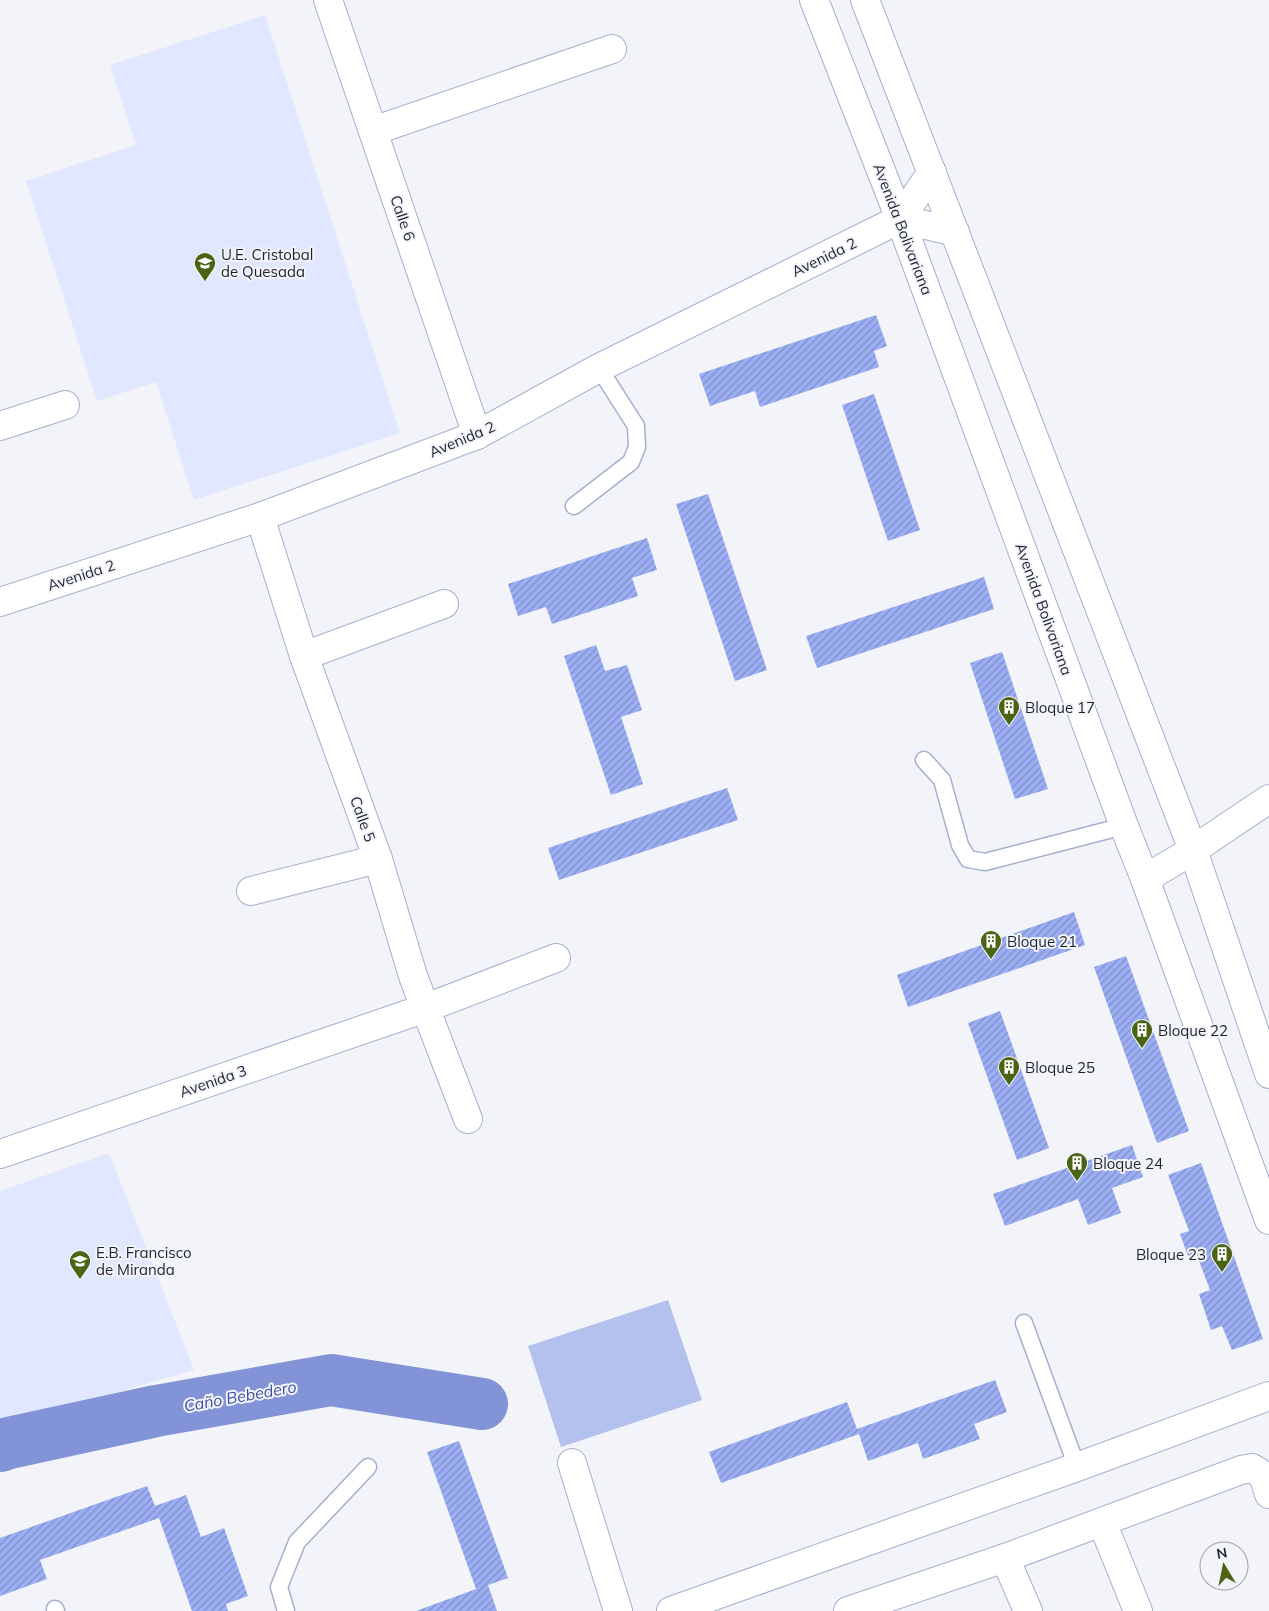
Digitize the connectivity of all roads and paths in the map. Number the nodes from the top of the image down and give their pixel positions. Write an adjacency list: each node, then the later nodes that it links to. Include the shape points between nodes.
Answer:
1 (328, 0): 5 (street, Calle 6)
2 (814, 0): 7 (street, Avenida Bolivariana)
3 (865, 0): 6 (street)
4 (612, 49): 5 (street)
5 (373, 131): 12 (street, Calle 6)
6 (932, 172): 7 (street); 8 (street)
7 (900, 219): 8 (street); 9 (street, Avenida 2); 20 (street, Avenida Bolivariana)
8 (955, 232): 21 (street)
9 (599, 368): 12 (street, Avenida 2); 13 (lane, via 636,426 637,447 631,462)
10 (65, 405): 11 (street)
11 (0, 426)
12 (477, 435): 14 (street, Avenida 2)
13 (574, 506)
14 (260, 518): 15 (street, Avenida 2); 17 (street, Calle 5)
15 (0, 602)
16 (444, 604): 17 (street)
17 (304, 656): 22 (street, Calle 5)
18 (924, 760): 20 (lane, via 942,780 960,845 968,859 985,862)
19 (1269, 799): 21 (street)
20 (1124, 826): 23 (street, Avenida Bolivariana)
21 (1193, 850): 23 (street); 27 (street)
22 (378, 859): 24 (street); 26 (street, Calle 5, via 413,976)
23 (1146, 879): 30 (street, Avenida Bolivariana)
24 (252, 892)
25 (556, 958): 26 (street, Avenida 3)
26 (426, 1008): 28 (street, Calle 5); 29 (street, Avenida 3)
27 (1269, 1074)
28 (468, 1119)
29 (0, 1154)
30 (1269, 1220)
31 (1024, 1323): 35 (lane)
32 (1269, 1396): 35 (street)
33 (572, 1462): 41 (street)
34 (368, 1467): 40 (lane, via 297,1542 280,1586)
35 (1076, 1467): 42 (street)
36 (1269, 1494): 37 (street, via 1263,1475 1252,1468)
37 (1102, 1522): 38 (street); 45 (street)
38 (1005, 1558): 39 (street); 44 (street)
39 (886, 1604): 43 (street)
40 (286, 1611)
41 (618, 1611)
42 (670, 1611)
43 (848, 1611)
44 (1028, 1611)
45 (1138, 1611)

